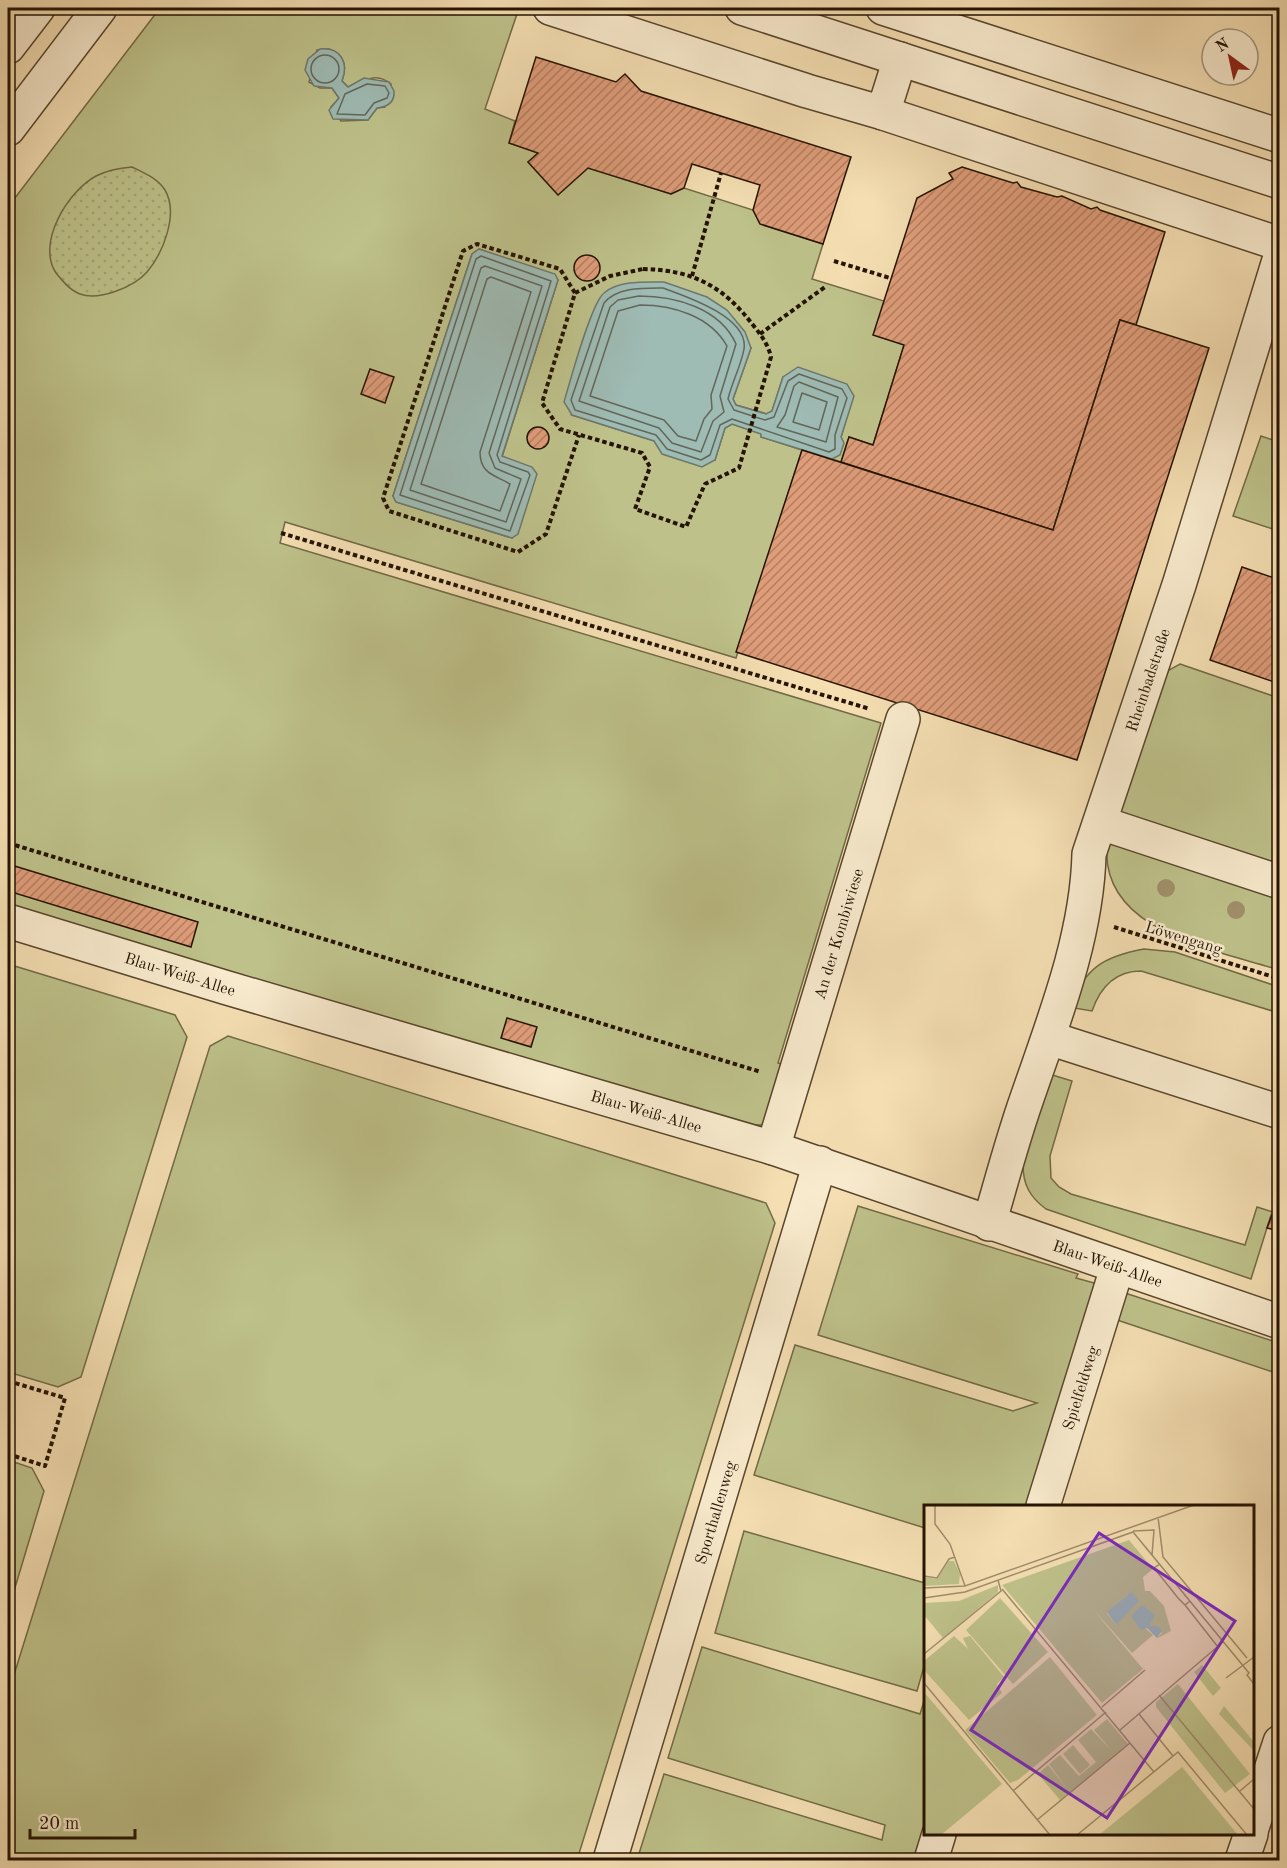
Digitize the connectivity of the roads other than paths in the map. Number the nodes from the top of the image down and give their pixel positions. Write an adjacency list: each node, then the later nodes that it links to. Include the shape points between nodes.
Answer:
1 (38, 8): 6 (street)
2 (100, 8): 9 (street)
3 (550, 8): 8 (street)
4 (742, 8): 7 (street)
5 (883, 8): 10 (street)
6 (8, 47)
7 (900, 58): 8 (street); 11 (street)
8 (883, 113): 12 (street)
9 (8, 129)
10 (1280, 136)
11 (1280, 182)
12 (1280, 244)
13 (1280, 257): 15 (street, Rheinbadstraße)
14 (903, 719): 20 (street, An der Kombiwiese)
15 (1101, 823): 16 (street); 18 (street, Rheinbadstraße, via 1089,854 1088,890)
16 (1280, 882)
17 (8, 921): 20 (street, Blau-Weiß-Allee)
18 (1049, 1038): 19 (street); 22 (street, Rheinbadstraße)
19 (1280, 1112)
20 (773, 1148): 21 (street, Blau-Weiß-Allee)
21 (820, 1163): 22 (street, Blau-Weiß-Allee); 30 (street, Sporthallenweg)
22 (989, 1224): 23 (street, Blau-Weiß-Allee)
23 (1118, 1268): 24 (street, Blau-Weiß-Allee); 25 (street, Spielfeldweg)
24 (1280, 1322)
25 (1044, 1505)
26 (1280, 1742): 27 (street)
27 (1254, 1822)
28 (938, 1835): 31 (street)
29 (1250, 1835): 32 (street)
30 (610, 1860)
31 (931, 1860)
32 (1242, 1860)

